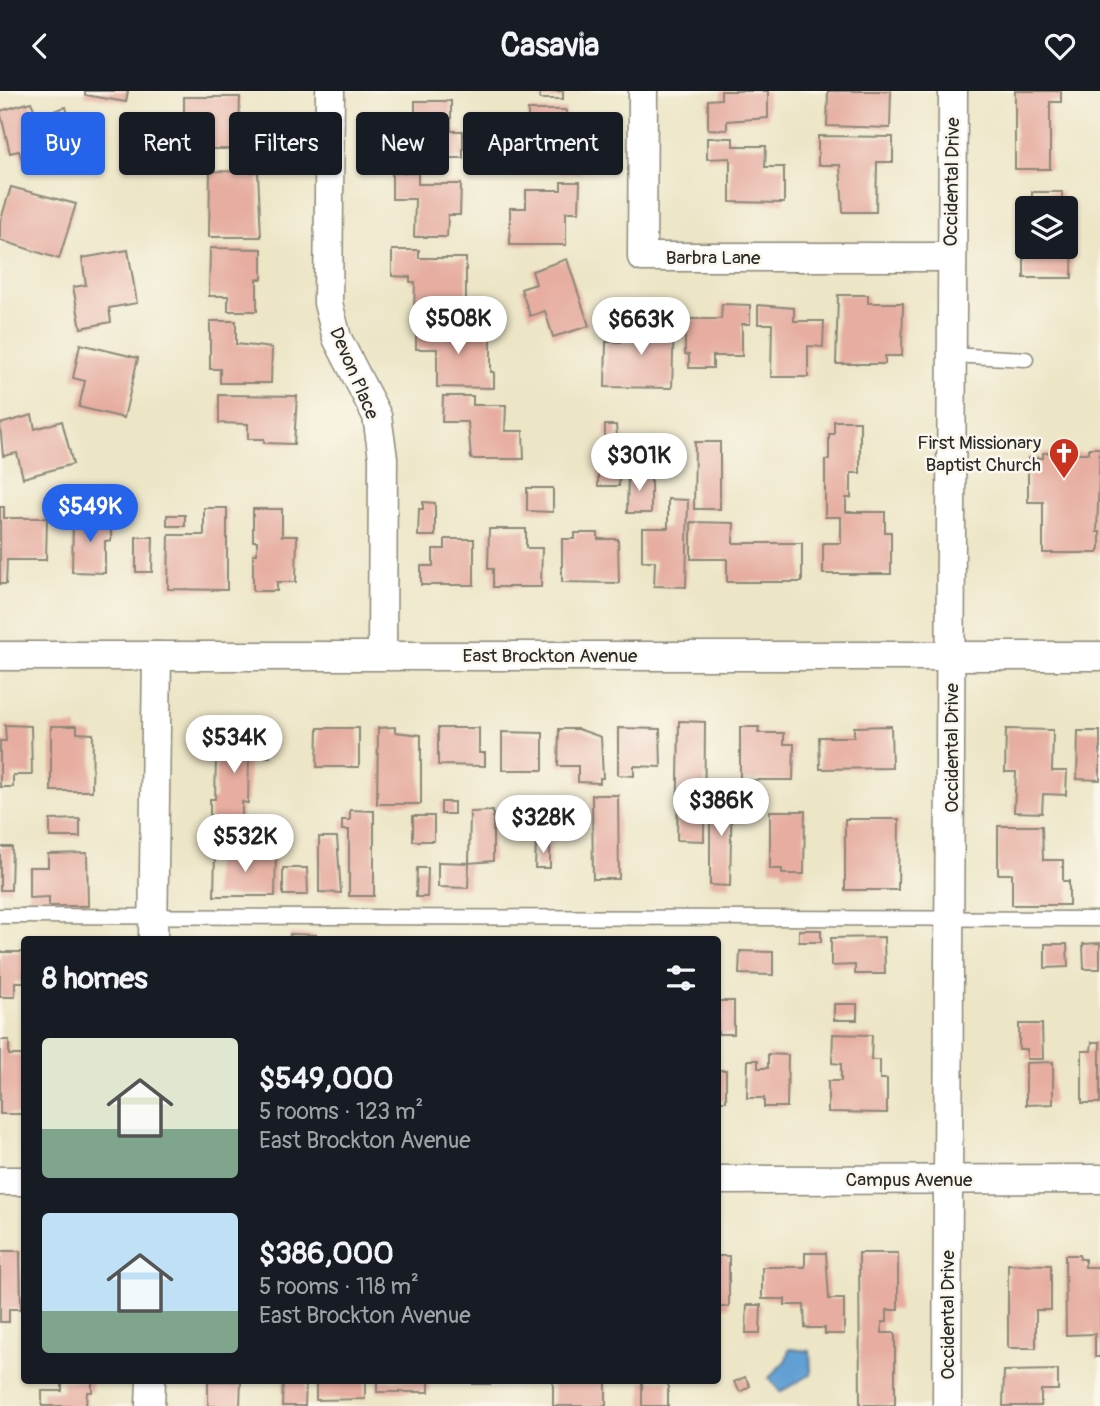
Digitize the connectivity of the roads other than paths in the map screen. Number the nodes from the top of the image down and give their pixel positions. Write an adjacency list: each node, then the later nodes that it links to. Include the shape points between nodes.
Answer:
1 (330, 91): 7 (street, Devon Place, via 328,303 337,338 377,416 383,458)
2 (643, 91): 4 (street, Barbra Lane, via 642,257)
3 (953, 91): 4 (street, Occidental Drive)
4 (950, 257): 5 (street, Occidental Drive)
5 (950, 355): 6 (lane); 10 (street, Occidental Drive)
6 (1026, 359)
7 (382, 655): 9 (street, East Brockton Avenue); 10 (street, East Brockton Avenue)
8 (0, 656): 9 (street, East Brockton Avenue)
9 (157, 656): 15 (street)
10 (951, 656): 11 (street, East Brockton Avenue); 13 (street, Occidental Drive)
11 (1100, 656)
12 (0, 916): 15 (lane)
13 (950, 919): 14 (lane); 15 (lane); 16 (street, Occidental Drive)
14 (1100, 919)
15 (153, 928)
16 (948, 1179): 17 (street, Campus Avenue); 18 (street, Campus Avenue); 23 (street, Occidental Drive)
17 (1100, 1179)
18 (721, 1180)
19 (0, 1181): 20 (street)
20 (21, 1181)
21 (151, 1384): 22 (street)
22 (150, 1406)
23 (947, 1406)

